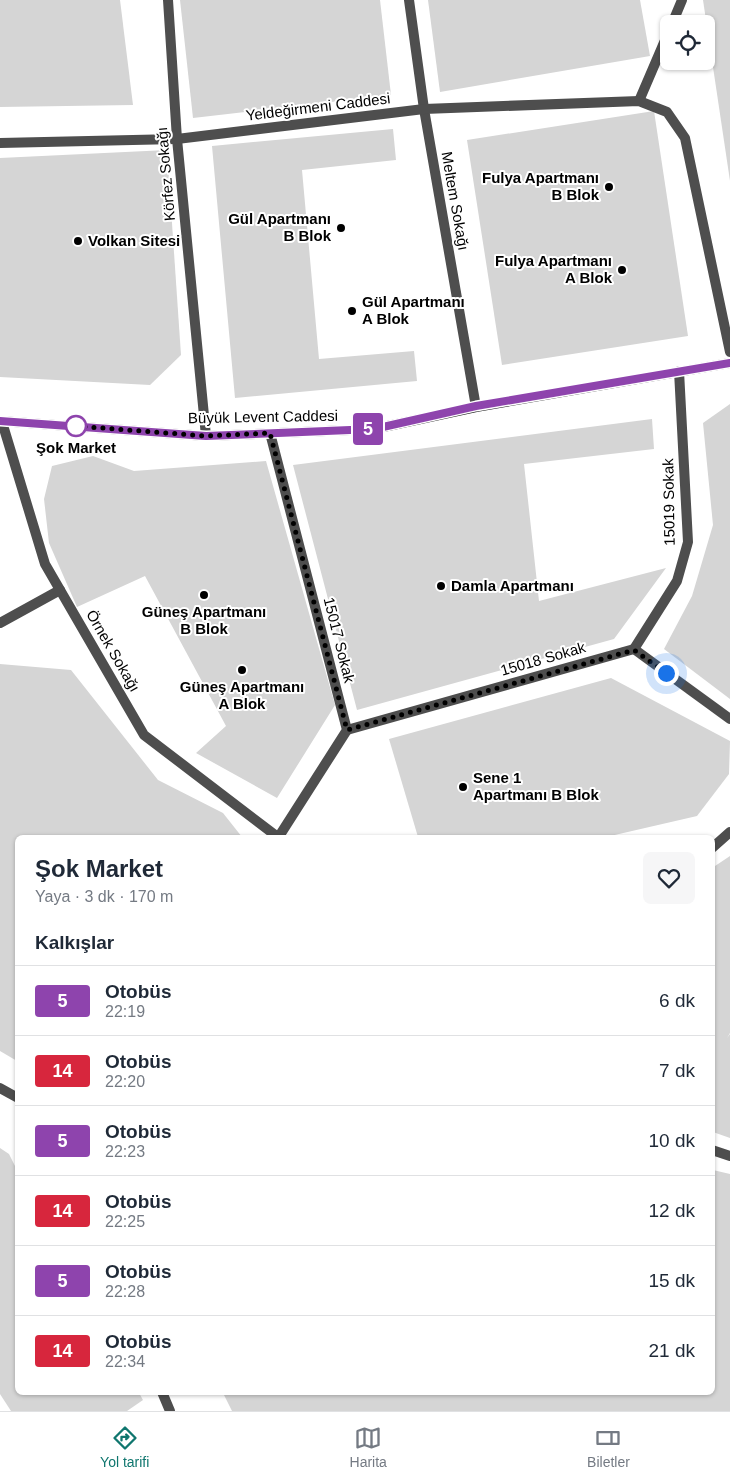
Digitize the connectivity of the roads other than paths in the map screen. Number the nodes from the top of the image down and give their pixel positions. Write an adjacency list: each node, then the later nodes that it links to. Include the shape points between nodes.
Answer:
1 (168, 0): 8 (street, Körfez Sokağı)
2 (409, 0): 7 (street, Meltem Sokağı)
3 (682, 0): 4 (street)
4 (676, 15)
5 (660, 52): 6 (street)
6 (639, 101): 7 (street, Yeldeğirmeni Caddesi); 10 (street, via 667,112 685,138)
7 (424, 109): 8 (street, Yeldeğirmeni Caddesi); 13 (street, Meltem Sokağı)
8 (177, 140): 9 (street, Yeldeğirmeni Caddesi); 16 (street, Körfez Sokağı)
9 (0, 143)
10 (730, 352)
11 (730, 363): 12 (street, Büyük Levent Caddesi)
12 (679, 372): 13 (street, Büyük Levent Caddesi); 19 (street, 15019 Sokak, via 688,542 677,581)
13 (476, 406): 15 (street, Büyük Levent Caddesi, via 374,429)
14 (1, 421): 16 (street, Büyük Levent Caddesi); 17 (street, Örnek Sokağı, via 45,564)
15 (270, 433): 16 (street, Büyük Levent Caddesi); 21 (street, 15017 Sokak)
16 (206, 436)
17 (60, 590): 18 (street); 23 (street, Örnek Sokağı, via 144,735)
18 (0, 623)
19 (634, 650): 20 (street); 21 (street, 15018 Sokak)
20 (730, 719)
21 (347, 730): 24 (street)
22 (730, 832): 25 (street)
23 (275, 835)
24 (279, 835)
25 (715, 845)
26 (0, 1088): 27 (street)
27 (15, 1096)
28 (715, 1151): 29 (street)
29 (730, 1156)
30 (163, 1395): 31 (street)
31 (170, 1411)

